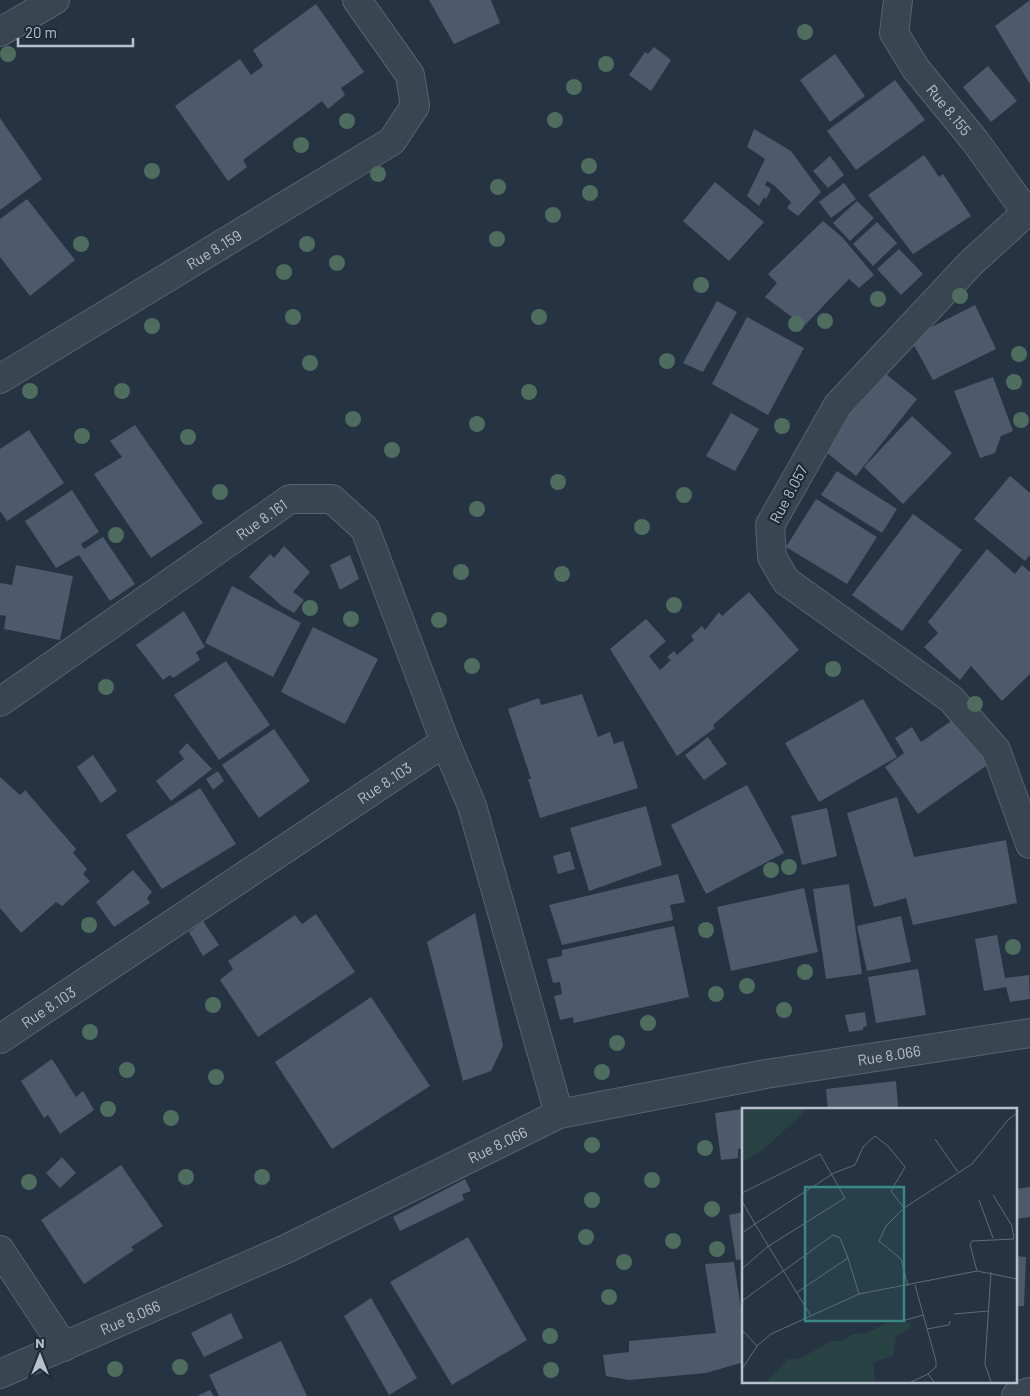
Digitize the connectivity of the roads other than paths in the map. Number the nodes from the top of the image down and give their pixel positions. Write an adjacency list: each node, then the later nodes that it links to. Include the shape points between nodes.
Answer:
1 (55, 0): 4 (street)
2 (357, 0): 6 (street, Rue 8.159, via 410,75 415,106 392,141)
3 (898, 0): 5 (street, Rue 8.155, via 894,33 898,40 916,69)
4 (0, 32)
5 (1028, 211): 9 (street, Rue 8.057, via 971,263 838,404 770,525 772,557 786,580 951,699 996,750)
6 (0, 379)
7 (0, 702): 8 (street, Rue 8.161, via 290,499 332,499 365,529)
8 (445, 742): 11 (street, Rue 8.103); 12 (street, via 472,806)
9 (1030, 844)
10 (1030, 1032): 12 (street, Rue 8.066, via 766,1074)
11 (0, 1039)
12 (559, 1114): 14 (street, Rue 8.066, via 286,1249)
13 (0, 1250): 14 (street)
14 (64, 1347): 15 (street, Rue 8.066)
15 (0, 1374)
16 (1030, 1392): 17 (street)
17 (1016, 1396)

